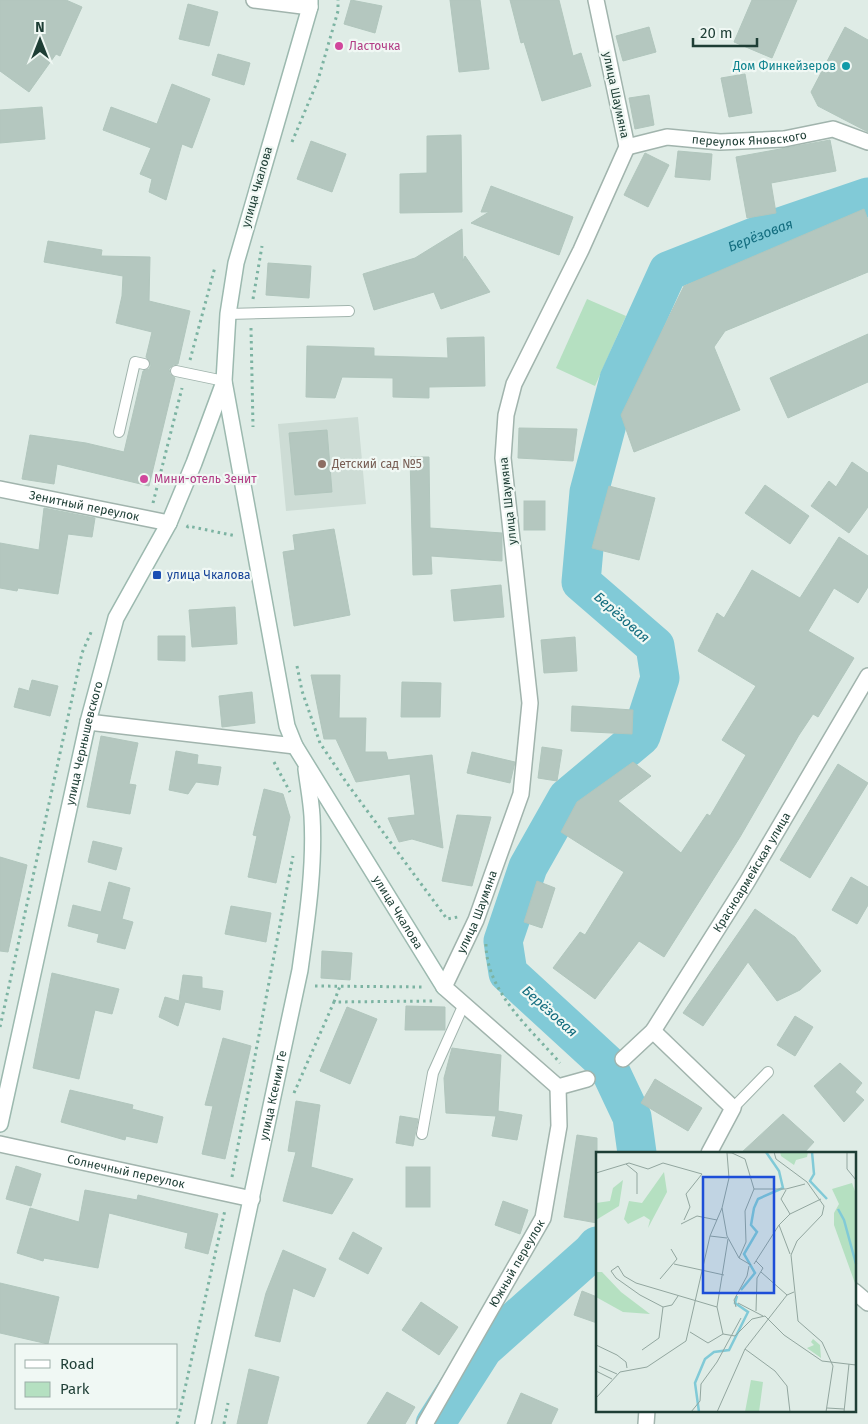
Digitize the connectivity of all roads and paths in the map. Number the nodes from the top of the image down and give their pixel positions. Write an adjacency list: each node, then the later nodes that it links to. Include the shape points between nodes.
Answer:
1 (254, 0): 4 (street)
2 (338, 0): 7 (path, via 338,11 318,80)
3 (596, 0): 6 (street, улица Шаумяна)
4 (310, 4): 11 (street, улица Чкалова, via 236,263)
5 (868, 142): 6 (street, переулок Яновского, via 833,129 774,140 720,142 667,138)
6 (627, 147): 35 (street, улица Шаумяна, via 581,250 514,384 506,415 503,458 530,703 521,794 476,920)
7 (289, 152)
8 (262, 243): 10 (path)
9 (349, 311): 10 (lane)
10 (251, 313): 11 (lane); 16 (path)
11 (228, 314): 14 (street, улица Чкалова)
12 (144, 364): 15 (lane, via 135,362)
13 (176, 371): 14 (lane)
14 (224, 381): 18 (street, улица Чернышевского); 20 (street, улица Чкалова)
15 (119, 432)
16 (254, 434)
17 (0, 489): 18 (street, Зенитный переулок)
18 (170, 523): 25 (street, улица Чернышевского, via 116,618)
19 (184, 534): 21 (path, via 188,526)
20 (252, 535): 21 (path); 27 (street, улица Чкалова, via 287,726)
21 (234, 536): 22 (path)
22 (236, 546)
23 (296, 662): 31 (path, via 320,743)
24 (868, 676): 38 (street, Красноармейская улица, via 747,882)
25 (88, 722): 26 (street); 45 (street, улица Чернышевского)
26 (269, 744): 27 (street); 29 (path, via 272,758)
27 (295, 746): 28 (street, улица Чкалова)
28 (305, 763): 33 (street, улица Ксении Ге, via 312,815 312,855 310,900); 35 (street, улица Чкалова)
29 (292, 796)
30 (294, 850): 49 (path)
31 (448, 919)
32 (486, 938): 41 (path, via 486,957 493,981)
33 (297, 986): 34 (path); 50 (street, улица Ксении Ге)
34 (340, 986): 35 (path); 36 (path)
35 (444, 987): 37 (street, улица Чкалова)
36 (334, 1002): 37 (path); 43 (path)
37 (462, 1003): 42 (street, улица Чкалова); 46 (lane, via 433,1073)
38 (653, 1031): 39 (street, Красноармейская улица); 44 (street)
39 (623, 1059)
40 (768, 1072): 44 (lane)
41 (582, 1081): 42 (street)
42 (558, 1087): 55 (street, Южный переулок, via 559,1126 542,1218)
43 (293, 1095)
44 (733, 1108): 48 (street)
45 (0, 1124)
46 (422, 1134)
47 (0, 1144): 49 (street, Солнечный переулок)
48 (710, 1152)
49 (229, 1192): 50 (street, Солнечный переулок); 53 (path)
50 (252, 1199): 54 (street, улица Ксении Ге)
51 (856, 1293): 52 (street)
52 (868, 1303)
53 (177, 1424)
54 (203, 1424)
55 (424, 1424)

